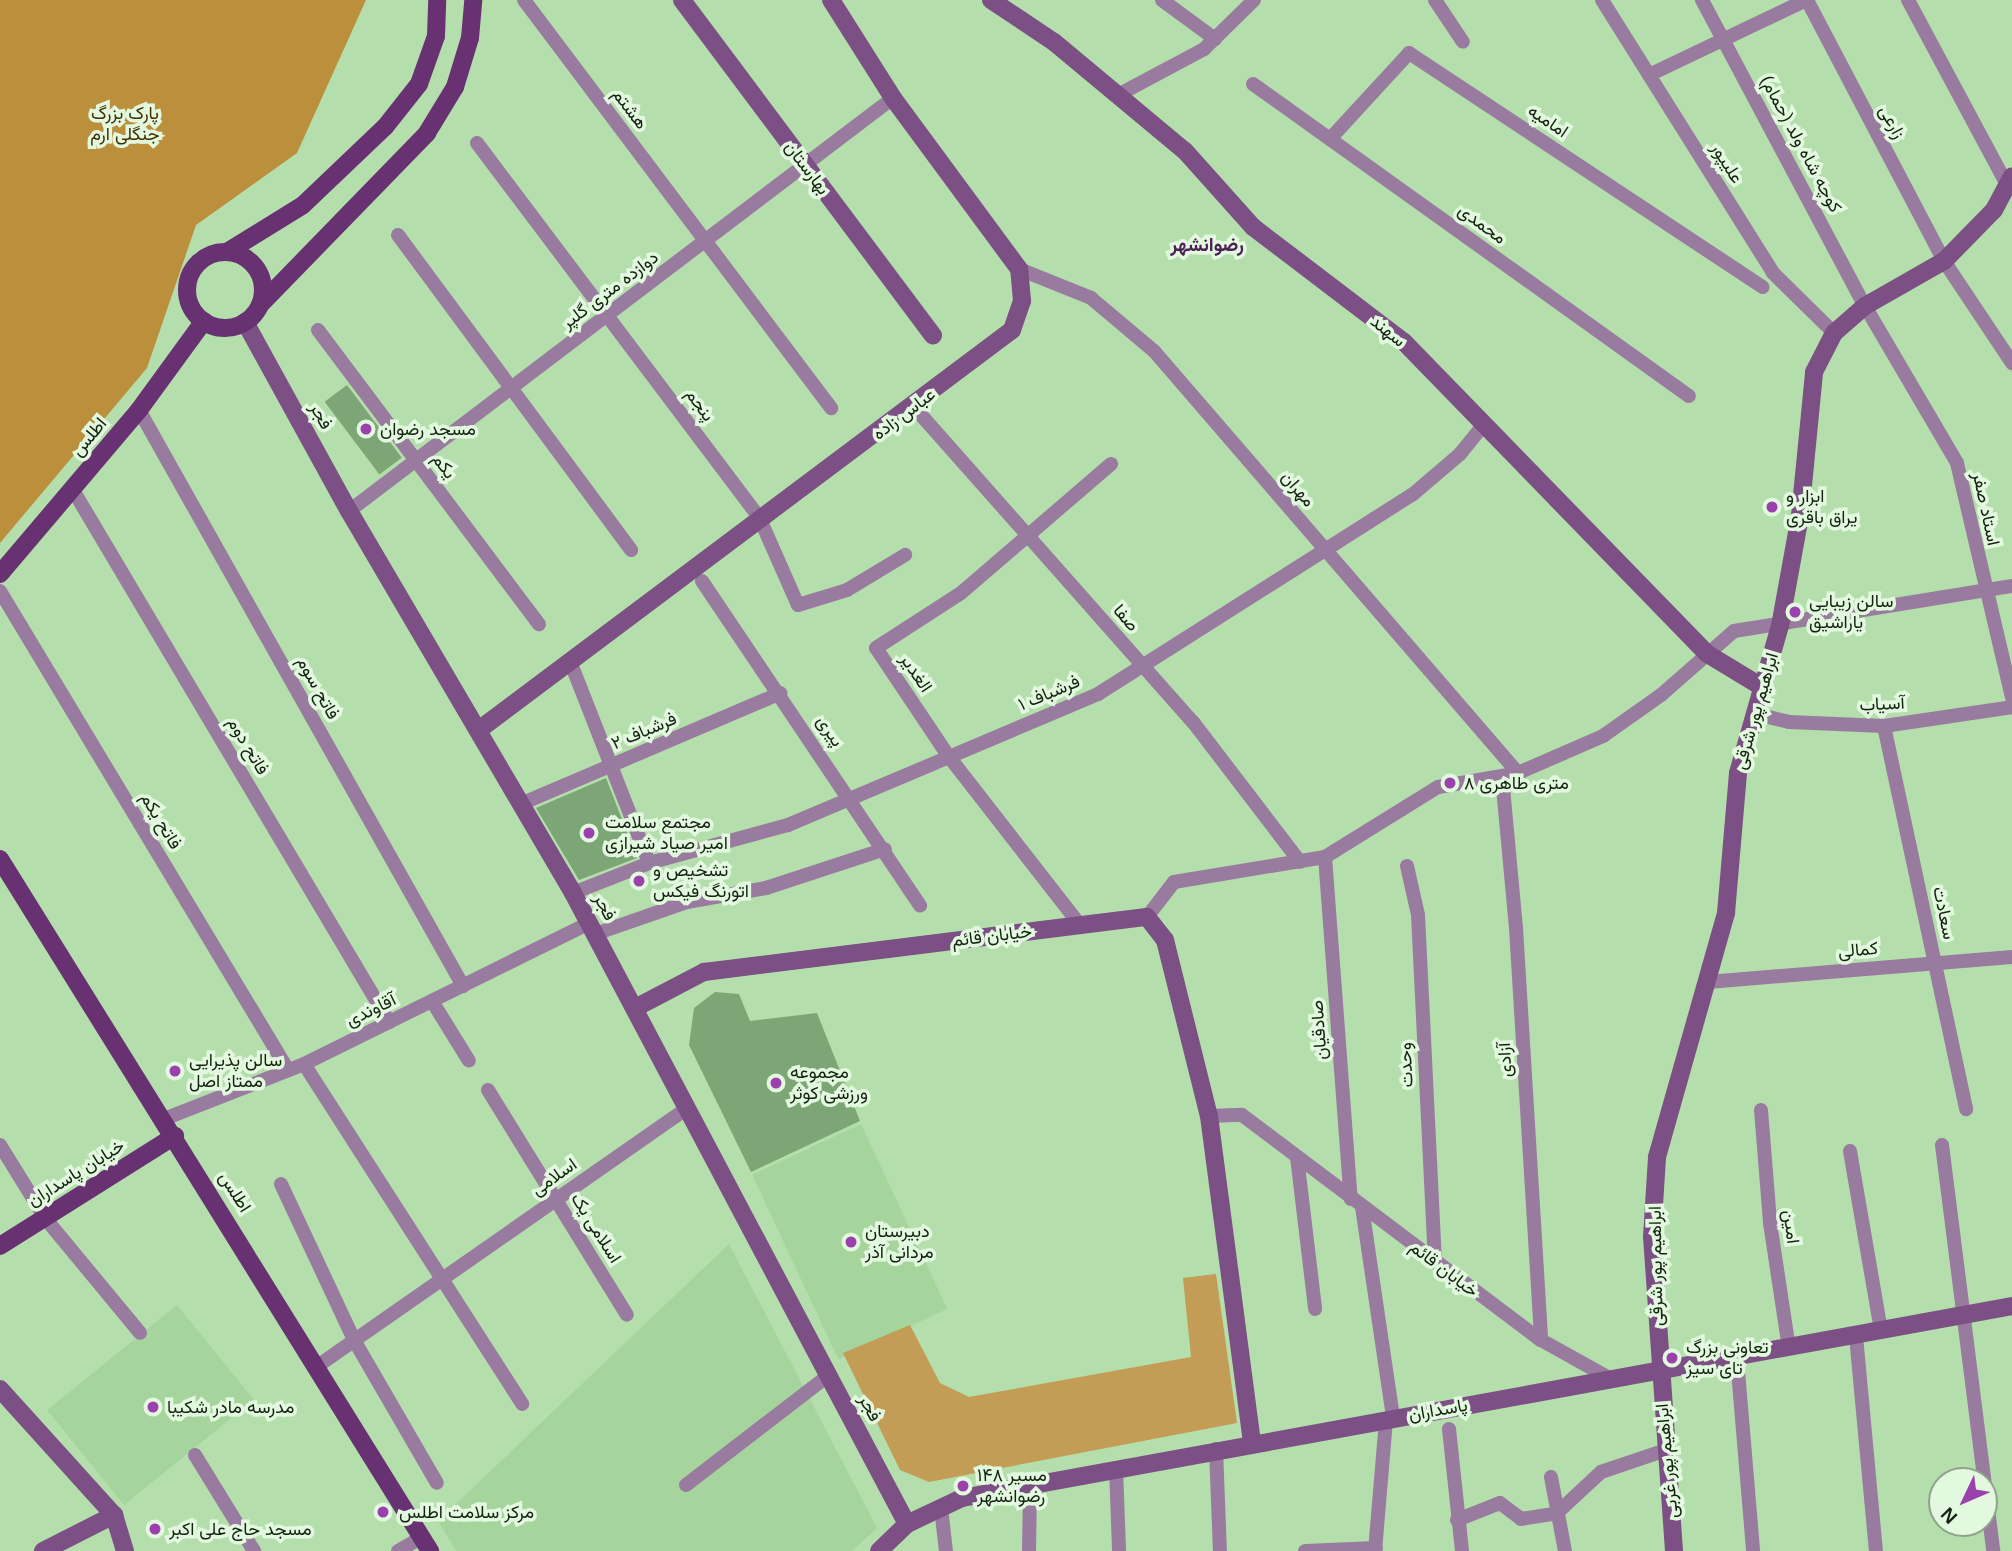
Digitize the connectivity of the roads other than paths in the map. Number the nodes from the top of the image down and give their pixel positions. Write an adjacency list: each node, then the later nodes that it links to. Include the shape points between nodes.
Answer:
1 (436, 0): 27 (main road, via 436,36 419,85 385,127 303,205)
2 (472, 0): 31 (main road, via 470,38 455,87 427,133)
3 (524, 0): 26 (street, هشتم)
4 (682, 0): 23 (street, بهارستان)
5 (831, 0): 20 (street)
6 (991, 0): 19 (street, سهند, via 1054,42)
7 (1162, 0): 14 (street)
8 (1254, 0): 14 (street)
9 (1435, 0): 16 (street)
10 (1602, 0): 17 (street, علیپور)
11 (1702, 0): 15 (street, کوچه شاه ولد (حمام))
12 (1806, 0): 15 (street); 28 (street, زارعی)
13 (1908, 0): 24 (street)
14 (1215, 39): 19 (street, via 1179,66)
15 (1724, 39): 17 (street); 32 (street, کوچه شاه ولد (حمام))
16 (1463, 42)
17 (1649, 75): 37 (street, علیپور, via 1773,273)
18 (1253, 83): 21 (street, محمدی)
19 (1118, 95): 45 (street, سهند, via 1185,150 1252,227 1404,342)
20 (893, 98): 23 (street, دوازده متری گلپر); 29 (street)
21 (1329, 139): 30 (street, امامیه, via 1409,53); 41 (street, محمدی)
22 (477, 143): 33 (street, پنجم)
23 (805, 166): 26 (street, دوازده متری گلپر); 38 (street, بهارستان)
24 (2010, 180): 28 (street, ابراهیم پور شرقی, via 1994,210)
25 (398, 235): 40 (street)
26 (706, 241): 33 (street, دوازده متری گلپر); 43 (street, هشتم)
27 (227, 252): 31 (main road, via 257,270); 34 (main road, via 204,258 189,278 189,302)
28 (1944, 261): 32 (street, ابراهیم پور شرقی); 39 (street, زارعی)
29 (1019, 269): 42 (street, عباس زاده, via 1023,301 1012,330); 53 (street, مهران, via 1091,298 1154,351)
30 (1763, 287)
31 (260, 305): 35 (main road)
32 (1865, 306): 37 (street, ابراهیم پور شرقی); 59 (street, استاد صفر, via 1957,463)
33 (610, 314): 40 (street, دوازده متری گلپر); 50 (street, پنجم)
34 (204, 321): 35 (main road, via 224,328); 44 (main road, اطلس)
35 (245, 322): 49 (street, فجر)
36 (318, 330): 46 (street, یکم)
37 (1834, 333): 61 (street, ابراهیم پور شرقی, via 1814,372 1800,516)
38 (933, 336)
39 (2012, 363)
40 (514, 386): 46 (street, دوازده متری گلپر); 52 (street)
41 (1689, 396)
42 (914, 407): 50 (street, عباس زاده); 51 (street, صفا)
43 (831, 408)
44 (139, 410): 48 (main road, اطلس); 92 (street, فاتح سوم)
45 (1484, 424): 53 (street, فرشباف ۱, via 1460,454 1412,495); 62 (street, سهند)
46 (416, 461): 49 (street, دوازده متری گلپر); 60 (street, یکم)
47 (1111, 464): 51 (street, الغدیر)
48 (73, 490): 55 (main road, اطلس); 95 (street, فاتح دوم)
49 (349, 511): 71 (street, فجر)
50 (760, 519): 54 (street, پنجم, via 798,605 847,590); 63 (street, عباس زاده)
51 (1029, 537): 64 (street, صفا); 72 (street, الغدیر, via 961,593 876,648)
52 (631, 550)
53 (1326, 551): 64 (street, فرشباف ۱); 74 (street, مهران)
54 (905, 555)
55 (0, 574)
56 (702, 581): 66 (street, پیری)
57 (2012, 586): 59 (street)
58 (0, 591): 98 (street, فاتح یکم)
59 (1984, 591): 61 (street); 67 (street, استاد صفر)
60 (539, 624)
61 (1780, 626): 62 (street, via 1734,631); 65 (street, ابراهیم پور شرقی)
62 (1706, 653): 65 (street, سهند); 74 (street, via 1661,695 1603,736)
63 (570, 661): 71 (street, عباس زاده); 73 (street)
64 (1144, 667): 72 (street, فرشباف ۱, via 1098,694); 81 (street, صفا)
65 (1762, 687): 69 (street, ابراهیم پور شرقی)
66 (781, 693): 73 (street, فرشباف ۲); 76 (street, پیری)
67 (2012, 698)
68 (2012, 707): 70 (street, آسیاب)
69 (1755, 714): 70 (street, آسیاب, via 1789,722); 91 (street, ابراهیم پور شرقی, via 1738,773 1726,913)
70 (1884, 726): 90 (street, سعادت)
71 (480, 729): 77 (street, فجر)
72 (949, 757): 76 (street, فرشباف ۱); 87 (street, الغدیر)
73 (612, 765): 77 (street, فرشباف ۲); 82 (street)
74 (1518, 773): 75 (street)
75 (1502, 777): 79 (street, via 1438,787); 125 (street, آزادی, via 1516,928)
76 (853, 798): 78 (street, پیری); 82 (street, فرشباف ۱, via 788,825)
77 (523, 803): 84 (street, فجر)
78 (885, 849): 85 (street, پیری); 88 (street, آقاوندی, via 766,888 687,902)
79 (1325, 857): 81 (street); 112 (street, صادقیان)
80 (0, 859): 104 (main road, اطلس)
81 (1300, 862): 86 (street, via 1174,882)
82 (649, 863): 84 (street, فرشباف ۱)
83 (1407, 866): 115 (street, وحدت, via 1418,915)
84 (573, 893): 88 (street, فجر)
85 (920, 906)
86 (1147, 917): 87 (street, خیابان قائم); 103 (street, via 1165,940)
87 (1080, 925): 94 (street, خیابان قائم, via 704,972)
88 (592, 929): 92 (street, آقاوندی); 94 (street, فجر)
89 (2012, 957): 90 (street, کمالی)
90 (1935, 962): 91 (street, کمالی); 101 (street, سعادت)
91 (1708, 982): 129 (street, ابراهیم پور شرقی, via 1657,1157 1652,1237)
92 (463, 986): 93 (street, آقاوندی)
93 (432, 1001): 95 (street, آقاوندی); 96 (street)
94 (635, 1008): 100 (street, فجر)
95 (389, 1022): 97 (street, آقاوندی)
96 (470, 1061)
97 (304, 1064): 98 (street, آقاوندی); 116 (street)
98 (288, 1070): 104 (street, آقاوندی)
99 (488, 1090): 111 (street, اسلامی یک)
100 (688, 1108): 111 (street, اسلامی); 130 (street, فجر)
101 (1966, 1109)
102 (1761, 1110): 126 (street, امین, via 1770,1223)
103 (1209, 1116): 109 (street, خیابان قائم, via 1242,1115); 136 (street)
104 (164, 1119): 105 (main road, اطلس)
105 (175, 1136): 113 (main road, خیابان پاسداران); 128 (main road, اطلس)
106 (0, 1145): 113 (street)
107 (1942, 1145): 120 (street)
108 (1850, 1151): 121 (street)
109 (1297, 1157): 112 (street, خیابان قائم); 118 (street)
110 (281, 1184): 124 (street)
111 (555, 1199): 116 (street, اسلامی); 119 (street, اسلامی یک)
112 (1357, 1203): 115 (street, خیابان قائم); 134 (street, صادقیان)
113 (45, 1218): 114 (main road, خیابان پاسداران); 122 (street)
114 (0, 1246)
115 (1435, 1263): 125 (street, خیابان قائم)
116 (443, 1279): 124 (street, اسلامی); 133 (street)
117 (2012, 1306): 120 (street, پاسداران)
118 (1315, 1309)
119 (627, 1315)
120 (1966, 1315): 121 (street, پاسداران); 167 (street)
121 (1881, 1331): 123 (street, پاسداران)
122 (140, 1333)
123 (1856, 1336): 126 (street, پاسداران); 166 (street)
124 (354, 1340): 128 (street, اسلامی); 142 (street)
125 (1541, 1340): 131 (street, خیابان قائم)
126 (1789, 1349): 127 (street, پاسداران)
127 (1737, 1359): 129 (street, پاسداران); 165 (street)
128 (319, 1365): 150 (main road, اطلس)
129 (1660, 1371): 131 (street, پاسداران); 138 (street, ابراهیم پور غربی)
130 (829, 1375): 143 (street); 149 (street, فجر)
131 (1613, 1380): 134 (street, پاسداران)
132 (0, 1389): 147 (street)
133 (522, 1404)
134 (1389, 1418): 136 (street, پاسداران); 151 (street, صادقیان)
135 (1449, 1429): 148 (street)
136 (1252, 1442): 137 (street, پاسداران)
137 (1216, 1449): 140 (street, پاسداران); 160 (street)
138 (1666, 1450): 146 (street, via 1601,1472); 164 (street, ابراهیم پور غربی)
139 (195, 1455): 154 (street)
140 (1116, 1468): 144 (street, پاسداران); 159 (street)
141 (1551, 1477): 146 (street)
142 (437, 1483)
143 (686, 1485)
144 (1030, 1485): 145 (street, پاسداران, via 962,1498); 158 (street)
145 (941, 1508): 149 (street, پاسداران); 157 (street)
146 (1557, 1513): 148 (street, via 1521,1519 1500,1503); 163 (street)
147 (114, 1515): 152 (street); 153 (street)
148 (1457, 1520): 162 (street)
149 (907, 1524): 156 (street, پاسداران)
150 (426, 1544): 155 (street)
151 (1376, 1550): 161 (street)
152 (43, 1551)
153 (125, 1551)
154 (254, 1551)
155 (398, 1551)
156 (879, 1551)
157 (946, 1551)
158 (1029, 1551)
159 (1119, 1551)
160 (1220, 1551)
161 (1306, 1551)
162 (1462, 1551)
163 (1564, 1551)
164 (1674, 1551)
165 (1753, 1551)
166 (1876, 1551)
167 (1993, 1551)

